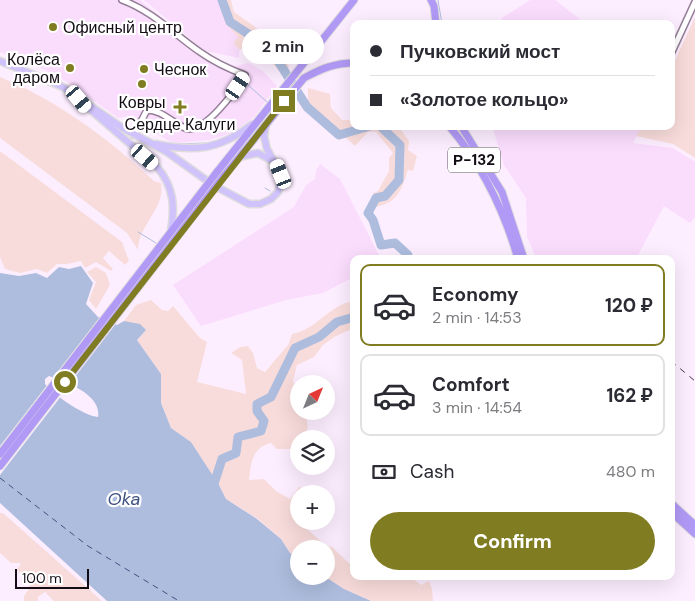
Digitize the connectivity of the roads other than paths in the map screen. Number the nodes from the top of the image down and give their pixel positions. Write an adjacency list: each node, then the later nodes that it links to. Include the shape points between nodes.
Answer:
1 (122, 0): 13 (street, via 144,10 209,58 246,75 217,113 196,129 186,129 155,110 147,110)
2 (354, 0): 10 (highway)
3 (431, 0): 5 (highway)
4 (695, 2): 6 (street)
5 (436, 20)
6 (675, 45)
7 (0, 61): 9 (main road, via 46,78)
8 (350, 63): 10 (highway, via 322,68 304,78)
9 (79, 99): 13 (main road); 19 (main road, via 158,168 170,186 174,204)
10 (263, 121): 14 (main road, via 229,141 204,148 176,148); 15 (highway); 16 (main road, via 267,149); 18 (highway, bridge, via 217,172)
11 (452, 130): 17 (highway, Р-132)
12 (463, 130): 17 (highway, Р-132)
13 (134, 135): 14 (main road)
14 (147, 142): 16 (main road, via 249,204 266,203 278,192 281,181)
15 (238, 158): 16 (main road, via 258,153); 18 (highway, bridge)
16 (276, 163)
17 (499, 195): 20 (highway, Р-132); 21 (highway, Р-132)
18 (187, 217): 19 (highway); 22 (highway)
19 (171, 231): 22 (highway)
20 (517, 255)
21 (522, 255)
22 (157, 257): 23 (highway); 24 (highway)
23 (0, 454)
24 (0, 466)
25 (675, 507): 27 (highway)
26 (675, 516): 28 (highway)
27 (695, 525)
28 (695, 534)

